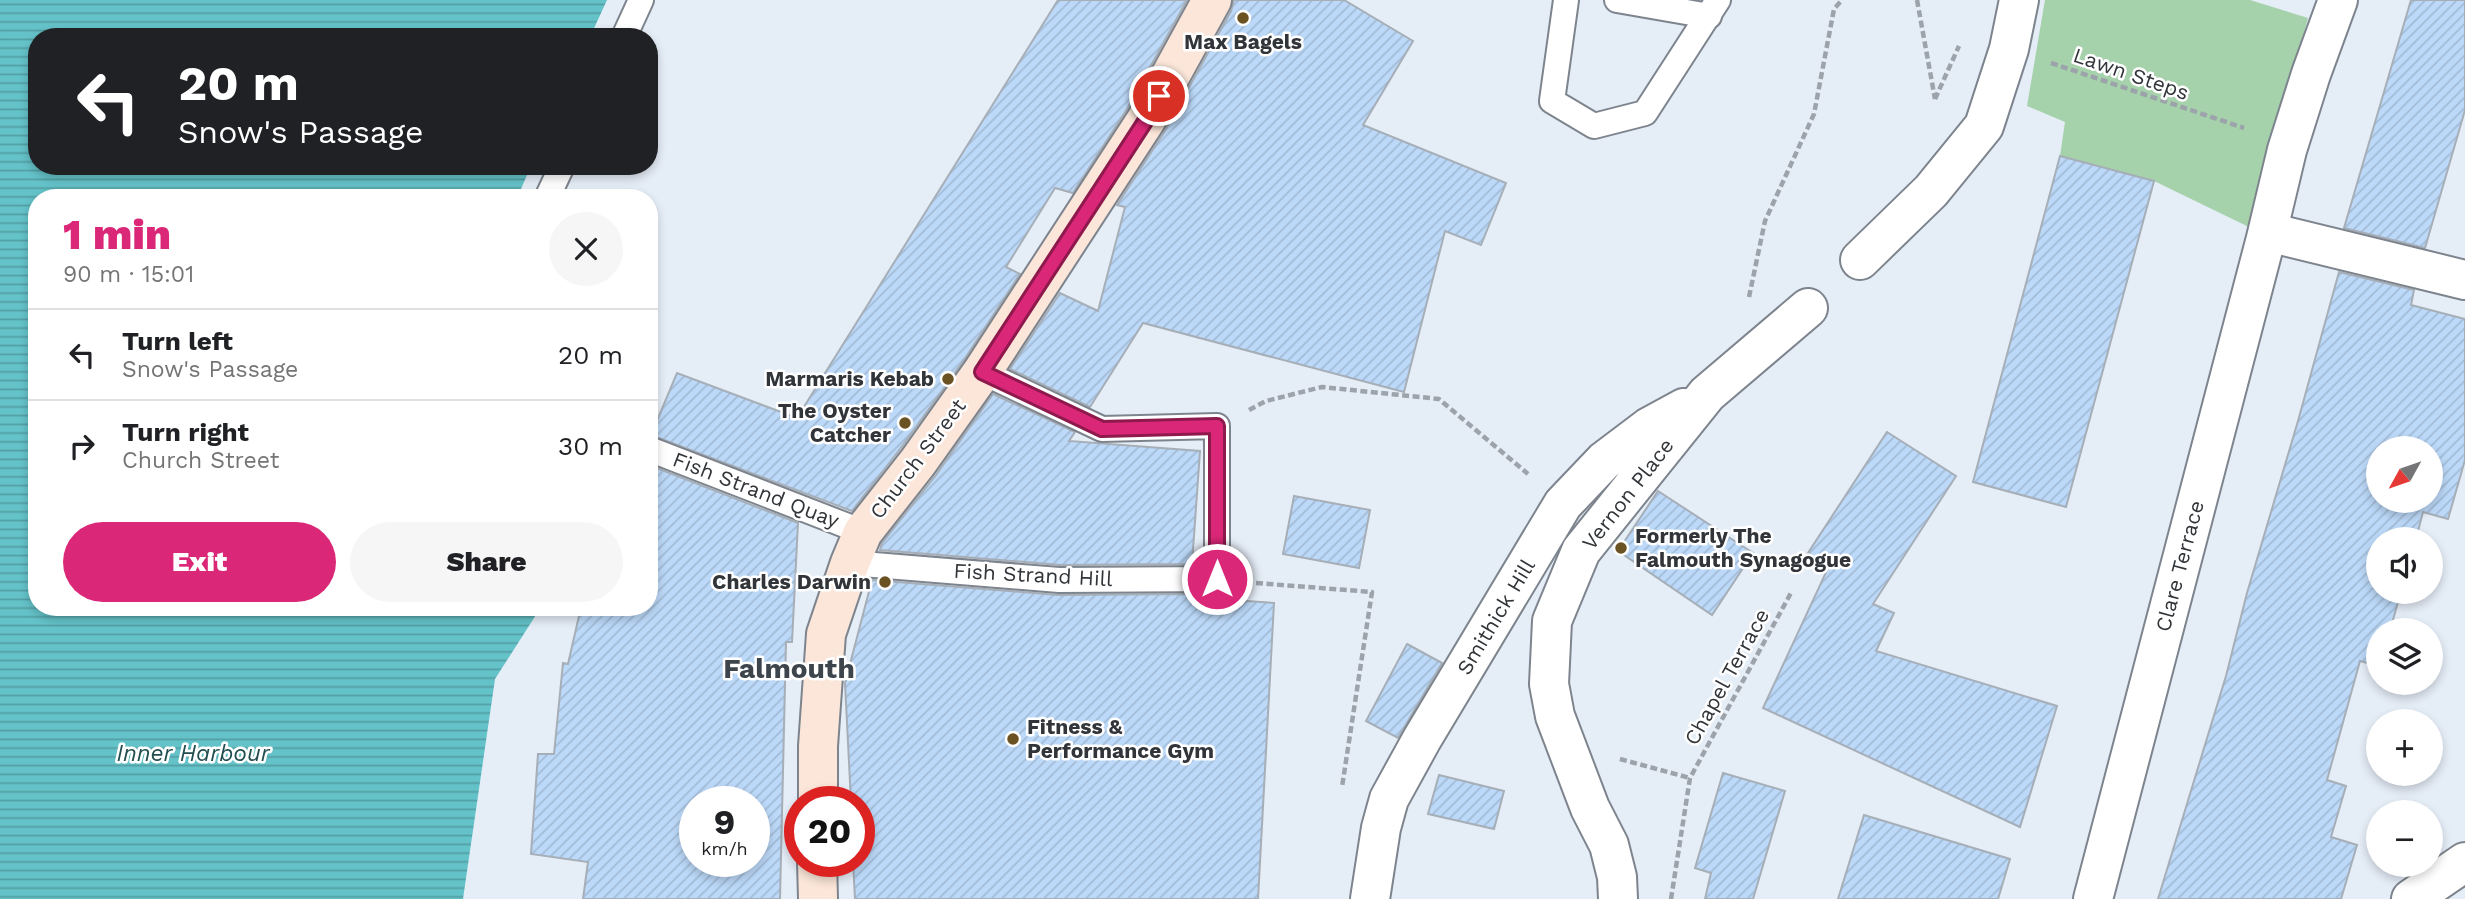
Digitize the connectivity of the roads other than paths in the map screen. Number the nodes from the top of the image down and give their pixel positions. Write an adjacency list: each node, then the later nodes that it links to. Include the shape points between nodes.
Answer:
1 (641, 0): 8 (lane)
2 (1212, 0): 13 (street, Church Street, via 1146,120)
3 (1566, 0): 7 (lane, via 1552,101 1594,126 1646,113)
4 (1617, 0): 7 (lane)
5 (2019, 0): 10 (street, via 1984,126 1931,191)
6 (2338, 0): 9 (street, Clare Terrace, via 2287,150)
7 (1714, 8)
8 (628, 28)
9 (2268, 232): 11 (street); 25 (street, Clare Terrace)
10 (1860, 260)
11 (2465, 280)
12 (1808, 309): 14 (street, Vernon Place)
13 (982, 372): 16 (street, Church Street); 16 (lane, Fish Strand Hill, via 1102,429 1217,426 1217,579 1059,580)
14 (1707, 394): 18 (street, Vernon Place, via 1581,551 1552,621 1549,684 1555,716); 22 (street, Smithick Hill, via 1613,454 1563,504 1389,799)
15 (658, 453): 16 (lane, Fish Strand Quay)
16 (856, 548): 17 (street, Church Street, via 826,634)
17 (818, 786)
18 (1609, 845): 23 (street); 24 (street, Vernon Place)
19 (2465, 862): 26 (street)
20 (817, 877): 21 (street)
21 (818, 899)
22 (1370, 899)
23 (1593, 899)
24 (1618, 899)
25 (2093, 899)
26 (2411, 899)

